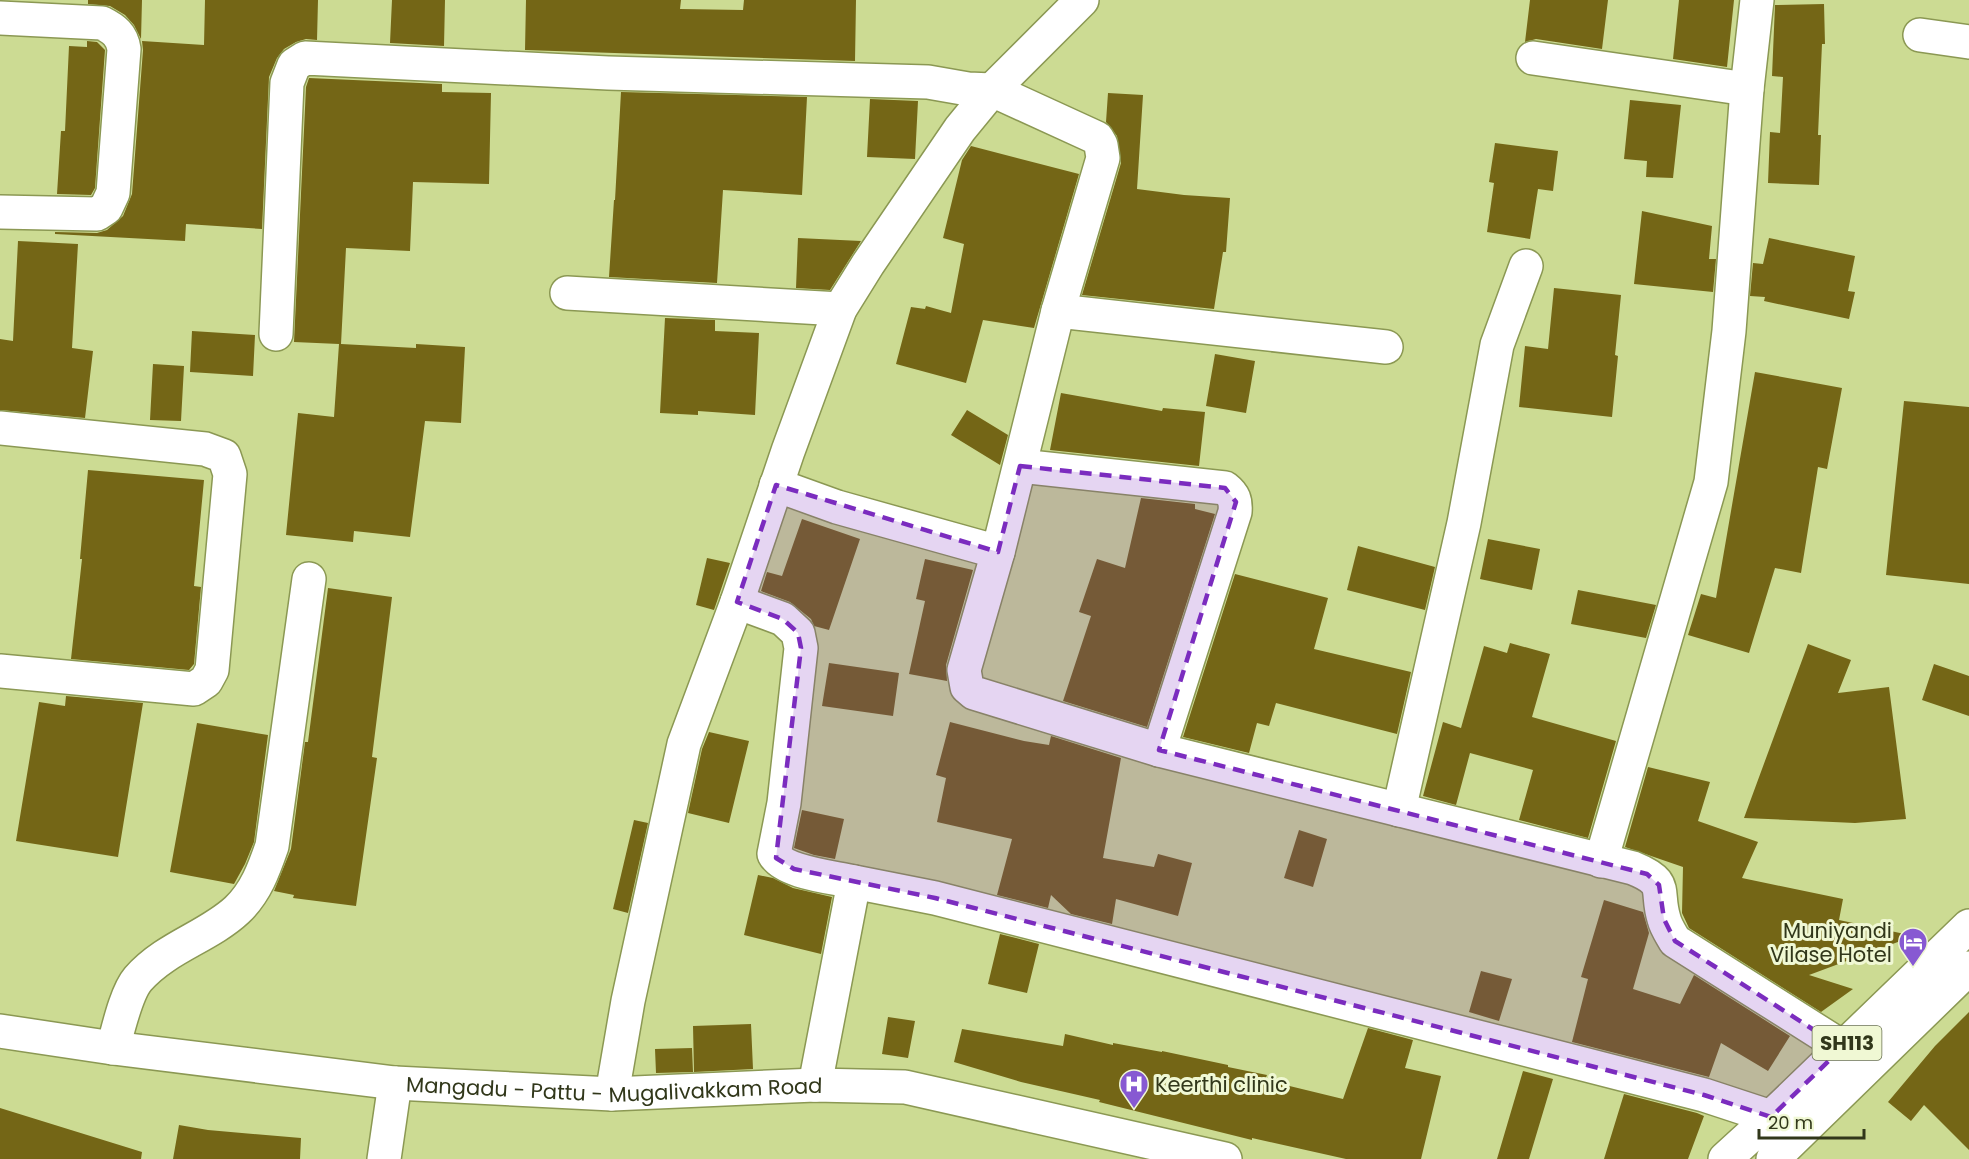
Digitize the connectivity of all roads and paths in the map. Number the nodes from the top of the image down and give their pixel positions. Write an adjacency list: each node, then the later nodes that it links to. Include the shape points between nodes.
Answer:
1 (1082, 0): 8 (street)
2 (1757, 0): 7 (street)
3 (0, 18): 9 (street, via 102,23 113,28 124,49 113,193 106,208 97,214)
4 (1920, 35): 5 (street)
5 (1969, 42)
6 (1533, 58): 7 (street)
7 (1747, 88): 25 (street, via 1729,331 1711,482)
8 (992, 90): 12 (street, via 960,129); 13 (street, via 1097,138 1101,145 1103,158); 14 (street, via 928,82 609,73 305,58 294,65 287,83)
9 (0, 212)
10 (1526, 266): 24 (street, via 1497,345 1464,523)
11 (567, 293): 12 (street)
12 (840, 309): 18 (street)
13 (1058, 311): 15 (street); 17 (street)
14 (276, 334)
15 (1386, 347)
16 (0, 428): 22 (street, via 205,449 224,456 230,474 212,670 206,681 194,689)
17 (1020, 466): 19 (street); 23 (street, via 1225,488 1233,494 1235,512)
18 (776, 485): 19 (street, via 837,507); 21 (street)
19 (998, 552): 23 (street, via 964,670 967,687 974,693)
20 (309, 579): 30 (street, via 272,846 262,876 236,911 160,958 137,981)
21 (737, 602): 26 (street, via 783,619 798,633 801,648 784,803 774,854 782,864 794,869); 35 (street, via 684,744 628,1001)
22 (0, 670)
23 (1159, 750): 24 (street)
24 (1399, 810): 25 (street)
25 (1601, 861): 31 (street, via 1647,874 1659,885 1664,919 1675,941)
26 (854, 882): 34 (street); 36 (street, via 1016,918 1704,1095)
27 (1969, 926): 31 (street, SH113)
28 (1969, 969): 32 (street, SH113)
29 (0, 1031): 30 (street, Mangadu - Pattu - Mugalivakkam Road)
30 (113, 1048): 33 (street, Mangadu - Pattu - Mugalivakkam Road)
31 (1842, 1048): 32 (street); 36 (street, SH113)
32 (1871, 1064): 40 (street, SH113)
33 (395, 1083): 35 (street, Mangadu - Pattu - Mugalivakkam Road); 37 (street)
34 (815, 1085): 35 (street, Mangadu - Pattu - Mugalivakkam Road); 38 (street, Mangadu - Pattu - Mugalivakkam Road, via 905,1087)
35 (612, 1094)
36 (1772, 1117): 39 (street, SH113)
37 (384, 1159)
38 (1225, 1159)
39 (1725, 1159)
40 (1773, 1159)

